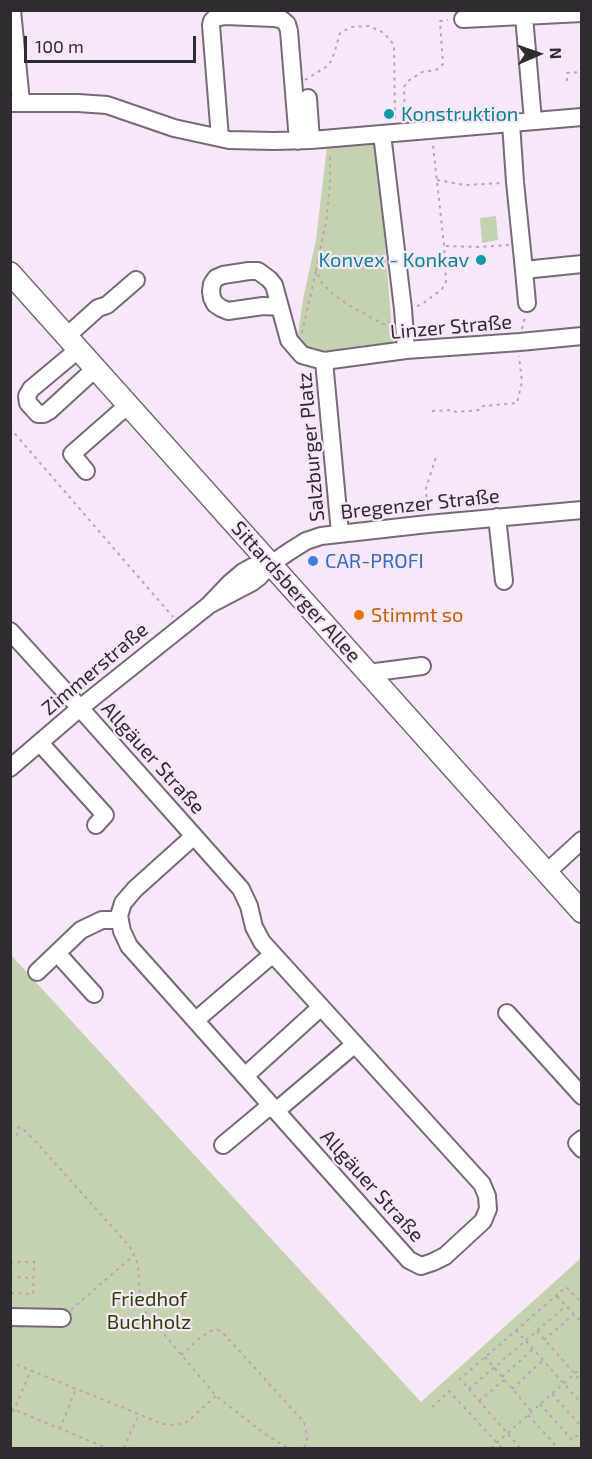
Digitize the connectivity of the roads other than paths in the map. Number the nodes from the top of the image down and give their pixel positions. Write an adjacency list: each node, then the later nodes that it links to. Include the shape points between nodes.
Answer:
1 (12, 10): 6 (street)
2 (582, 13): 3 (street)
3 (524, 16): 4 (street); 8 (street)
4 (463, 19)
5 (308, 98): 12 (street)
6 (16, 103): 11 (street, via 107,105 174,128)
7 (582, 117): 8 (street)
8 (533, 121): 9 (street)
9 (511, 123): 10 (street); 14 (street)
10 (394, 133): 12 (street); 21 (street)
11 (220, 138): 12 (street); 12 (street, via 211,25 215,18 225,16 274,18 287,24)
12 (305, 140)
13 (582, 264): 14 (street)
14 (524, 270): 17 (street)
15 (12, 279): 20 (main road, Sittardsberger Allee)
16 (136, 280): 20 (street, via 98,308)
17 (527, 303)
18 (280, 307): 22 (street, Salzburger Platz, via 289,340 302,355)
19 (582, 336): 21 (street, Linzer Straße)
20 (73, 343): 23 (main road, Sittardsberger Allee); 23 (street, via 27,396 38,414 50,411)
21 (406, 350): 22 (street, Linzer Straße)
22 (324, 361): 28 (street, Salzburger Platz)
23 (96, 368): 24 (main road, Sittardsberger Allee)
24 (128, 405): 25 (street, via 72,454); 29 (main road, Sittardsberger Allee)
25 (86, 471)
26 (582, 510): 27 (street, Bregenzer Straße)
27 (497, 517): 28 (street, Bregenzer Straße); 30 (street)
28 (340, 534): 29 (street, Bregenzer Straße, via 306,541)
29 (271, 564): 33 (main road, Sittardsberger Allee); 34 (street, Zimmerstraße, via 243,572 209,605)
30 (504, 581)
31 (10, 632): 34 (street, Allgäuer Straße)
32 (422, 666): 33 (street)
33 (368, 673): 40 (main road, Sittardsberger Allee)
34 (80, 708): 35 (street, Zimmerstraße); 38 (street, Allgäuer Straße)
35 (40, 743): 36 (street, Zimmerstraße); 37 (street, via 105,814)
36 (10, 768)
37 (96, 825)
38 (194, 836): 42 (street, Allgäuer Straße, via 129,896 123,903); 44 (street, Allgäuer Straße, via 241,889 254,927)
39 (582, 840): 40 (street)
40 (546, 873): 41 (main road, Sittardsberger Allee)
41 (581, 912)
42 (120, 920): 43 (street, via 102,920 81,930); 49 (street, Allgäuer Straße, via 129,946)
43 (57, 953): 45 (street); 46 (street)
44 (273, 954): 47 (street, Allgäuer Straße); 49 (street)
45 (37, 972)
46 (94, 994)
47 (321, 1007): 50 (street, Allgäuer Straße); 51 (street)
48 (507, 1013): 52 (street)
49 (195, 1020): 51 (street, Allgäuer Straße)
50 (355, 1044): 53 (street); 53 (street, Allgäuer Straße, via 482,1184 488,1209 483,1221 445,1256 421,1266 409,1260)
51 (245, 1076): 53 (street, Allgäuer Straße)
52 (582, 1096)
53 (274, 1108): 55 (street)
54 (582, 1139): 56 (street, via 577,1143)
55 (223, 1145)
56 (582, 1149)
57 (10, 1317): 58 (street)
58 (62, 1318)

